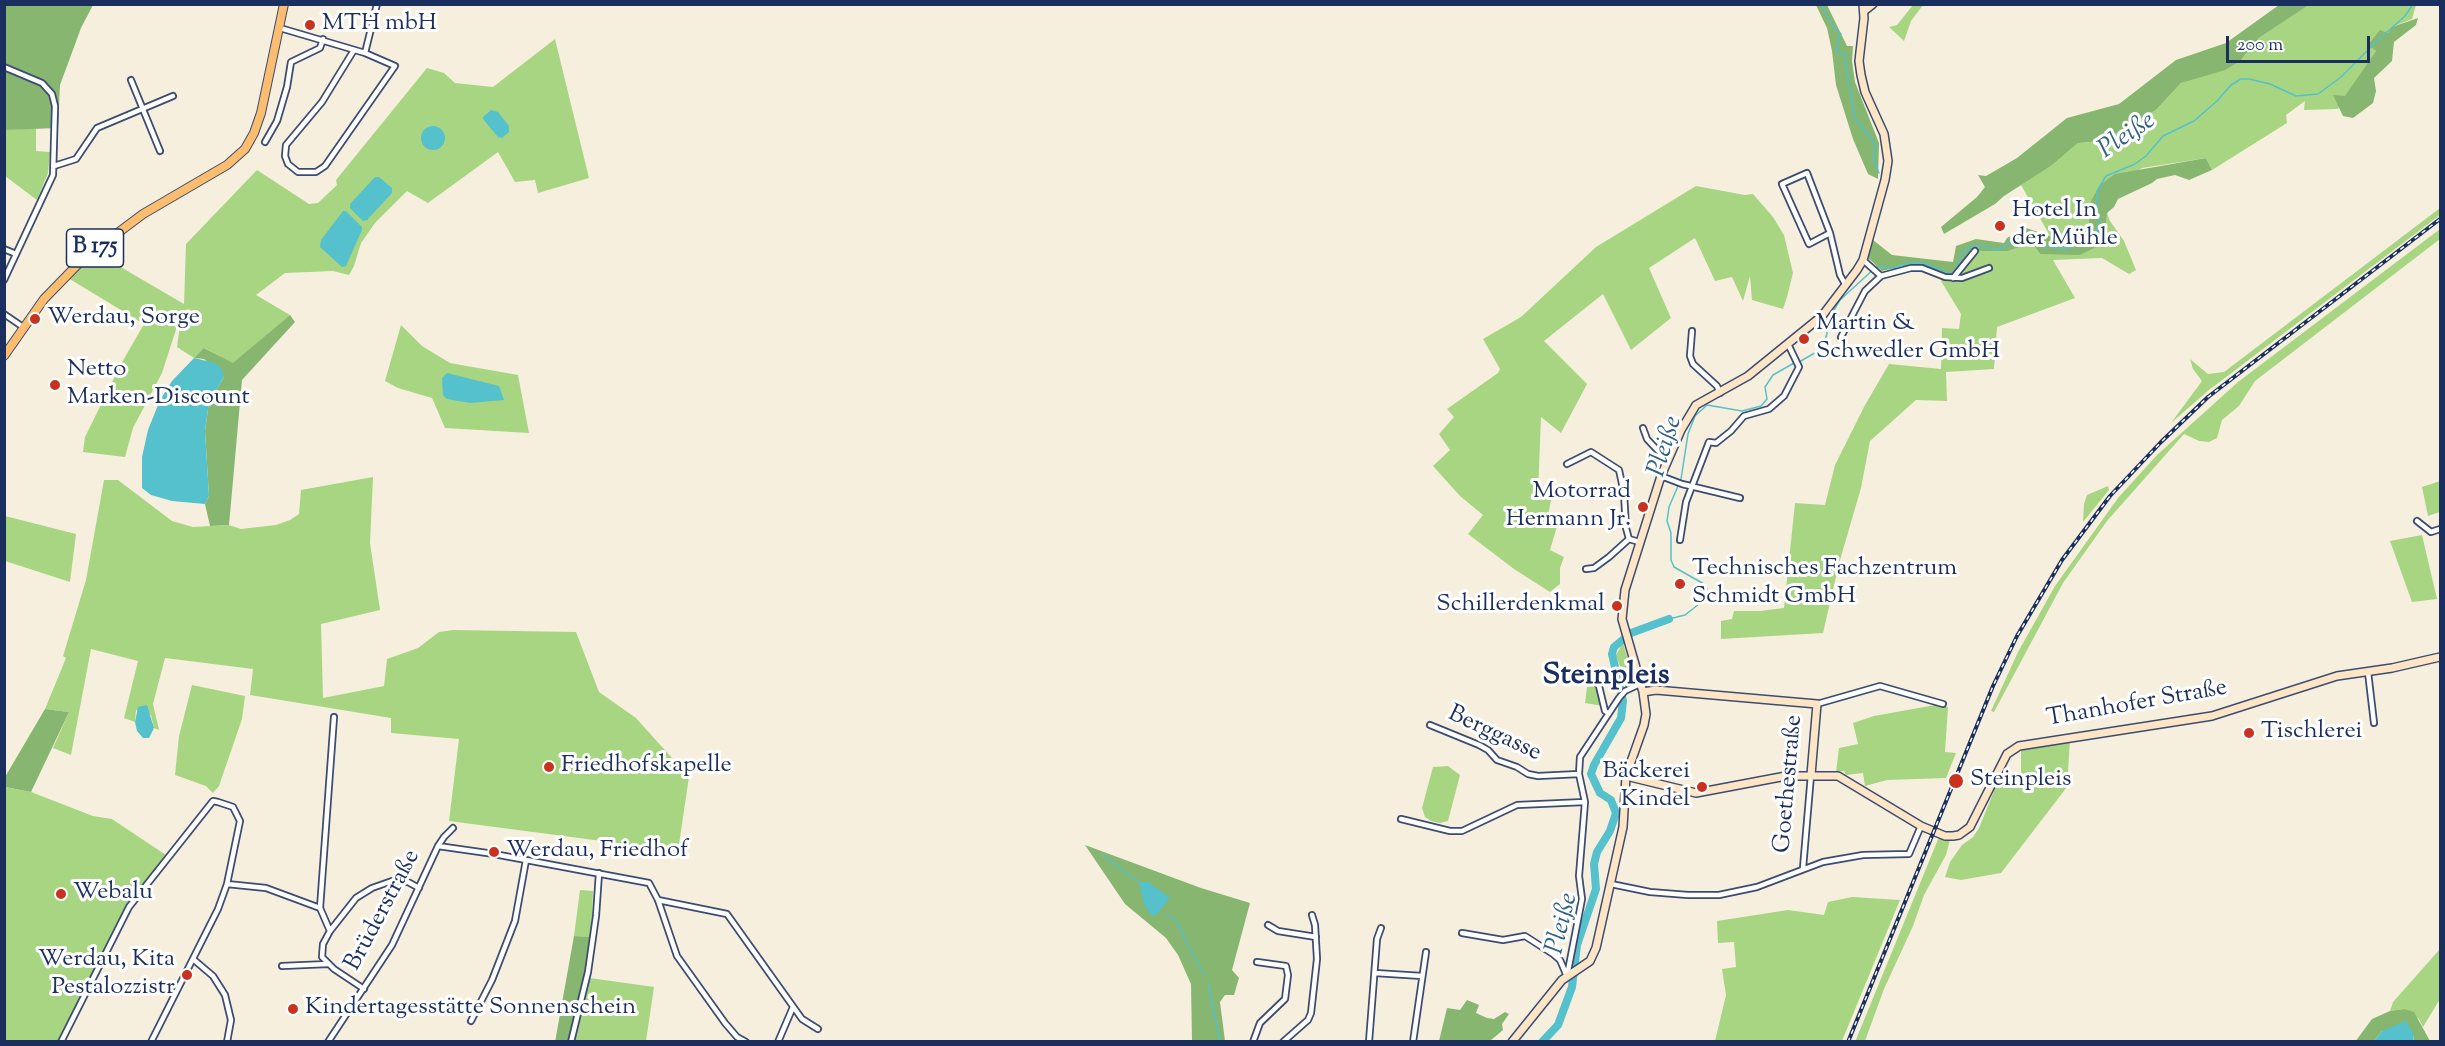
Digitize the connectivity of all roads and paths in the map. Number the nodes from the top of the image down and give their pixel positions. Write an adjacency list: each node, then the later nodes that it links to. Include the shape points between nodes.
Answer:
1 (284, 4): 5 (main road, B 175)
2 (377, 4): 8 (street)
3 (1873, 4): 4 (main road)
4 (1864, 8): 20 (main road, via 1861,75 1884,134 1887,161)
5 (280, 28): 6 (street); 27 (main road, B 175, via 261,113 245,148 227,165 143,214 96,248 61,279)
6 (323, 39): 7 (street); 13 (street, via 320,48 291,62 277,121)
7 (354, 50): 8 (street); 8 (street, via 322,102 286,145 288,164 298,172 316,172 325,166 395,66)
8 (365, 53)
9 (4, 67): 15 (street, via 42,83 52,94)
10 (131, 80): 12 (street)
11 (173, 96): 12 (street)
12 (143, 109): 14 (street); 15 (street, via 97,128 76,159)
13 (265, 142)
14 (160, 151)
15 (54, 166): 19 (street, via 50,184)
16 (1830, 233): 16 (street, via 1807,173 1782,184 1809,244); 25 (street, via 1839,275)
17 (4, 249): 19 (street)
18 (1975, 251): 23 (street)
19 (16, 254): 24 (street)
20 (1866, 262): 22 (street); 25 (main road)
21 (1989, 268): 23 (street, via 1972,276)
22 (1881, 276): 23 (street, via 1922,268); 29 (street, via 1865,291)
23 (1953, 278)
24 (4, 280)
25 (1845, 284): 30 (main road, via 1822,316)
26 (4, 314): 27 (street)
27 (23, 327): 31 (main road, B 175)
28 (1692, 331): 32 (street, via 1693,364)
29 (1841, 337)
30 (1788, 344): 32 (main road); 37 (street, via 1799,367 1784,396 1769,409 1744,416 1716,443 1709,442)
31 (4, 356)
32 (1720, 393): 34 (main road, via 1692,410)
33 (1643, 428): 34 (street, via 1647,439)
34 (1669, 458): 36 (main road)
35 (1567, 464): 41 (street, via 1591,452 1619,470)
36 (1661, 476): 37 (street); 43 (main road)
37 (1691, 487): 38 (street); 42 (street)
38 (1740, 498)
39 (2417, 521): 40 (street, via 2431,532)
40 (2440, 529)
41 (1629, 539): 43 (street); 44 (street, via 1594,568)
42 (1680, 540)
43 (1639, 542): 48 (main road, via 1625,590 1622,619)
44 (1586, 569)
45 (2440, 657): 46 (main road, Thanhofer Straße)
46 (2368, 672): 54 (street); 61 (main road, Thanhofer Straße, via 2337,676 2212,716 2019,746 2007,753 1970,827 1959,835 1945,836)
47 (1593, 679): 52 (street)
48 (1640, 684): 49 (main road); 52 (street, via 1625,691)
49 (1647, 692): 50 (main road); 57 (main road, via 1644,724)
50 (1817, 704): 51 (street, via 1880,686); 58 (main road, Goethestraße)
51 (1943, 704)
52 (1608, 713): 56 (street, via 1580,757)
53 (334, 717): 71 (street)
54 (2374, 723)
55 (1430, 725): 56 (street, Berggasse, via 1488,750 1497,760 1528,774)
56 (1579, 774): 59 (street)
57 (1626, 776): 58 (main road, via 1696,793 1786,776); 68 (main road, via 1625,813)
58 (1811, 776): 61 (main road, via 1838,776); 65 (street, Goethestraße)
59 (1585, 802): 60 (street, via 1517,805 1462,831); 85 (street, via 1579,876 1581,913)
60 (1401, 819)
61 (1921, 826): 65 (street, via 1910,854 1863,855)
62 (453, 828): 63 (street, Brüderstraße)
63 (438, 846): 64 (street); 69 (street, Brüderstraße)
64 (526, 860): 66 (street); 88 (street, via 515,921)
65 (1803, 868): 68 (street, via 1757,886 1708,896 1650,892)
66 (599, 873): 70 (street, via 644,881); 94 (street, via 588,972)
67 (227, 884): 71 (street, via 266,888); 79 (street); 90 (street, via 240,821 233,807 213,801 129,907)
68 (1611, 884): 85 (main road, via 1596,948 1590,961)
69 (419, 888): 75 (street, via 408,882 392,881 372,888 356,898); 86 (street, Brüderstraße, via 392,945)
70 (658, 900): 87 (street, via 727,914); 95 (street, via 676,956 725,1023)
71 (320, 908): 75 (street)
72 (1312, 915): 77 (street)
73 (1268, 925): 77 (street, via 1278,931)
74 (1381, 928): 83 (street)
75 (330, 931): 81 (street, via 322,944 322,957)
76 (1462, 933): 85 (street, via 1503,940 1525,936 1560,960)
77 (1316, 938): 98 (street, via 1311,1014)
78 (1426, 952): 84 (street)
79 (193, 959): 91 (street); 92 (street, via 213,976 225,995 231,1020)
80 (1257, 962): 97 (street, via 1286,966 1288,975 1286,999 1260,1023)
81 (328, 964): 82 (street); 86 (street)
82 (282, 966)
83 (1375, 973): 84 (street); 99 (street)
84 (1422, 976): 100 (street)
85 (1569, 976): 101 (main road)
86 (364, 989): 93 (street, Brüderstraße)
87 (793, 1007): 89 (street, via 802,1019); 96 (street)
88 (471, 1020)
89 (818, 1029)
90 (61, 1041)
91 (151, 1041)
92 (226, 1041)
93 (328, 1041)
94 (571, 1041)
95 (746, 1041)
96 (778, 1041)
97 (1253, 1041)
98 (1283, 1041)
99 (1369, 1041)
100 (1413, 1041)
101 (1512, 1041)

